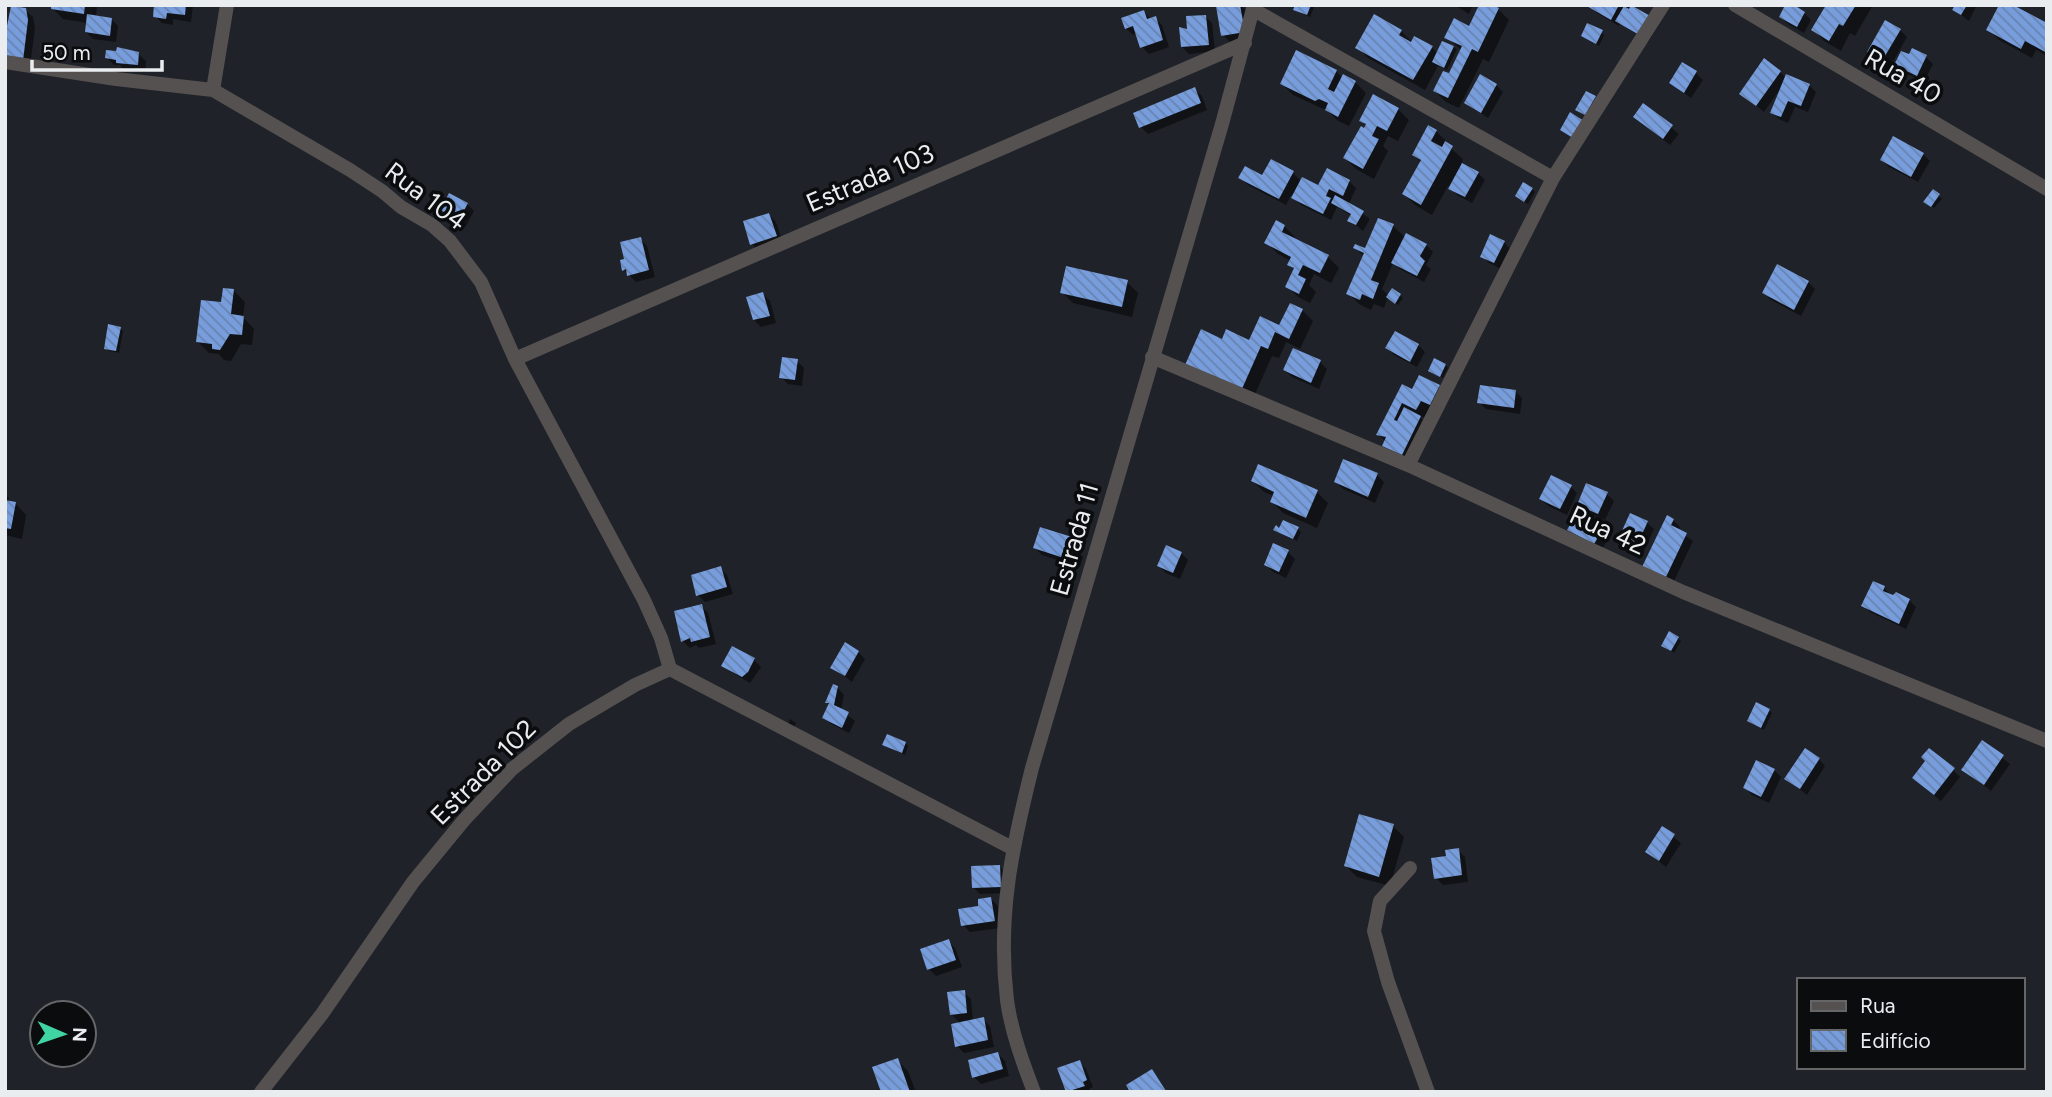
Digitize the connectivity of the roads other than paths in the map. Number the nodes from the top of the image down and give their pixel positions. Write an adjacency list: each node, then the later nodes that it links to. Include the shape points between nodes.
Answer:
1 (227, 5): 7 (street)
2 (1663, 5): 8 (street)
3 (1735, 5): 9 (street, Rua 40)
4 (1254, 8): 5 (street, Estrada 11); 8 (street)
5 (1245, 43): 10 (street, Estrada 11); 11 (street, Estrada 103)
6 (5, 62): 7 (street, Rua 104)
7 (213, 90): 11 (street, Rua 104, via 350,170 450,241 481,282)
8 (1553, 178): 12 (street)
9 (2047, 189)
10 (1152, 358): 12 (street, Rua 42); 15 (street, Estrada 11)
11 (515, 359): 13 (street, Rua 104, via 644,600)
12 (1408, 466): 14 (street, Rua 42, via 1683,592)
13 (670, 669): 15 (street); 17 (street, Estrada 102, via 569,724 512,769 413,882 322,1014)
14 (2047, 741)
15 (1012, 848): 18 (street, Estrada 11, via 1003,938 1007,1002)
16 (1410, 869): 19 (street, via 1380,901 1374,931)
17 (261, 1092)
18 (1034, 1092)
19 (1428, 1092)

